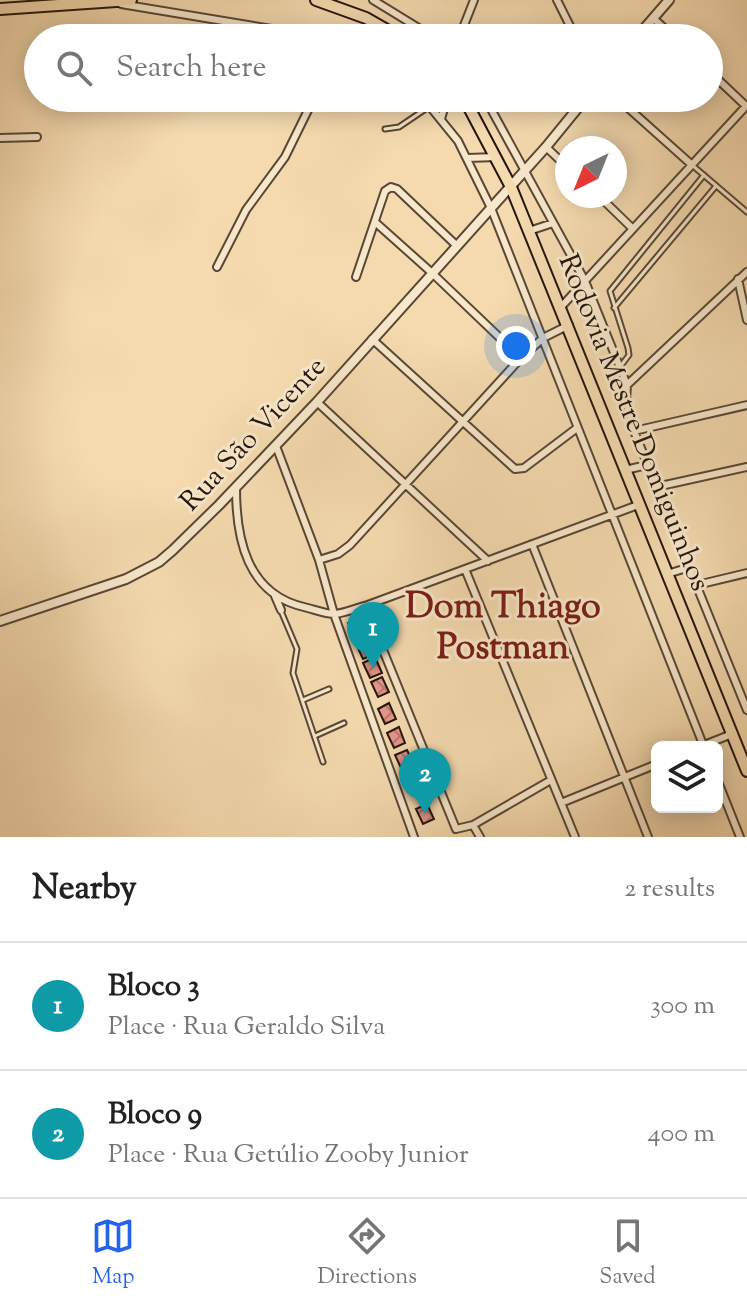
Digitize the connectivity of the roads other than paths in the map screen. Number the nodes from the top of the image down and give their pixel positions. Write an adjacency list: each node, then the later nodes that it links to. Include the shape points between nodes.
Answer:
1 (131, 0): 7 (main road)
2 (316, 0): 11 (main road)
3 (373, 0): 12 (street)
4 (474, 0): 13 (street)
5 (557, 0): 14 (street)
6 (669, 0): 9 (street)
7 (108, 2): 8 (main road); 10 (street)
8 (0, 9)
9 (653, 18): 15 (street); 16 (street)
10 (241, 24)
11 (376, 24)
12 (412, 24)
13 (465, 24)
14 (569, 24)
15 (648, 24)
16 (660, 24)
17 (723, 84): 18 (street)
18 (746, 106): 35 (street)
19 (307, 112): 48 (street)
20 (421, 112): 28 (lane, via 399,127)
21 (435, 112): 27 (street)
22 (443, 112): 27 (street)
23 (472, 112): 33 (main road, Rodovia Mestre Domiguinhos)
24 (493, 112): 36 (street)
25 (575, 112): 31 (street, Rua São Vicente)
26 (633, 112): 35 (street)
27 (441, 119): 34 (street)
28 (385, 129)
29 (37, 137): 30 (street)
30 (0, 138)
31 (546, 147): 32 (street); 36 (street, Rua São Vicente)
32 (555, 156)
33 (497, 157): 34 (street); 39 (main road, Rodovia Mestre Domiguinhos)
34 (467, 158): 40 (street)
35 (692, 165): 37 (lane); 45 (street)
36 (525, 171): 39 (street, Rua São Vicente); 44 (street)
37 (704, 175): 38 (lane); 55 (lane, via 613,286)
38 (716, 186): 42 (lane); 55 (lane)
39 (511, 187): 40 (street, Rua São Vicente); 46 (main road, Rodovia Mestre Domiguinhos)
40 (491, 208): 47 (street, Rua São Vicente); 58 (street)
41 (611, 208): 45 (street)
42 (747, 212)
43 (375, 222): 47 (street, via 385,191 395,187); 49 (street); 51 (street)
44 (553, 223): 46 (street); 53 (street)
45 (633, 229): 53 (street)
46 (529, 231): 54 (main road, Rodovia Mestre Domiguinhos)
47 (456, 245): 49 (street, Rua São Vicente)
48 (217, 267)
49 (431, 272): 59 (street, Rua São Vicente); 60 (street)
50 (747, 272): 52 (street)
51 (356, 277)
52 (738, 279): 56 (street); 62 (street)
53 (585, 281): 54 (street); 61 (street)
54 (561, 307): 57 (main road, Rodovia Mestre Domiguinhos)
55 (614, 308): 61 (lane, via 629,355)
56 (747, 320)
57 (569, 325): 58 (street); 71 (main road, Rodovia Mestre Domiguinhos)
58 (543, 338): 60 (street); 66 (street)
59 (372, 339): 63 (street, Rua São Vicente); 65 (street)
60 (521, 358): 65 (street)
61 (620, 367): 62 (street)
62 (627, 385): 67 (street)
63 (317, 402): 68 (street, Rua São Vicente); 72 (street)
64 (747, 405): 67 (street)
65 (462, 422): 66 (street, via 518,470); 72 (street)
66 (577, 428): 76 (street)
67 (634, 431): 69 (street)
68 (276, 446): 74 (street, Rua São Vicente); 78 (street)
69 (647, 465): 71 (street); 73 (street)
70 (747, 467): 73 (street)
71 (625, 470): 75 (main road, Rodovia Mestre Domiguinhos)
72 (406, 485): 78 (street, via 350,545); 79 (street)
73 (656, 487): 80 (street)
74 (236, 488): 85 (street, via 239,538 248,565); 89 (street, Rua São Vicente, via 159,562 126,579)
75 (638, 505): 76 (street); 83 (main road, Rodovia Mestre Domiguinhos)
76 (610, 514): 77 (street); 96 (street)
77 (532, 544): 79 (street); 101 (street)
78 (319, 560): 88 (street)
79 (488, 561): 81 (street)
80 (690, 567): 83 (street); 84 (street)
81 (465, 569): 86 (street); 102 (street)
82 (747, 573): 84 (street)
83 (666, 575): 94 (main road, Rodovia Mestre Domiguinhos)
84 (697, 585): 92 (street)
85 (275, 596): 87 (street); 88 (street)
86 (365, 606): 88 (street); 105 (street, via 456,829)
87 (281, 610): 91 (lane, via 297,649 293,673)
88 (334, 614): 106 (street)
89 (0, 621)
90 (329, 689): 91 (lane)
91 (302, 701): 95 (lane)
92 (747, 710)
93 (344, 723): 95 (lane)
94 (732, 734): 97 (street); 100 (main road, Rodovia Mestre Domiguinhos)
95 (314, 736): 98 (lane)
96 (700, 741)
97 (714, 741)
98 (323, 762)
99 (651, 766): 101 (street)
100 (747, 771)
101 (624, 777): 104 (street); 109 (street)
102 (551, 780): 104 (street); 105 (street)
103 (723, 794): 110 (street)
104 (561, 803): 108 (street)
105 (473, 825): 107 (street)
106 (414, 837)
107 (480, 837)
108 (575, 837)
109 (648, 837)
110 (740, 837)

